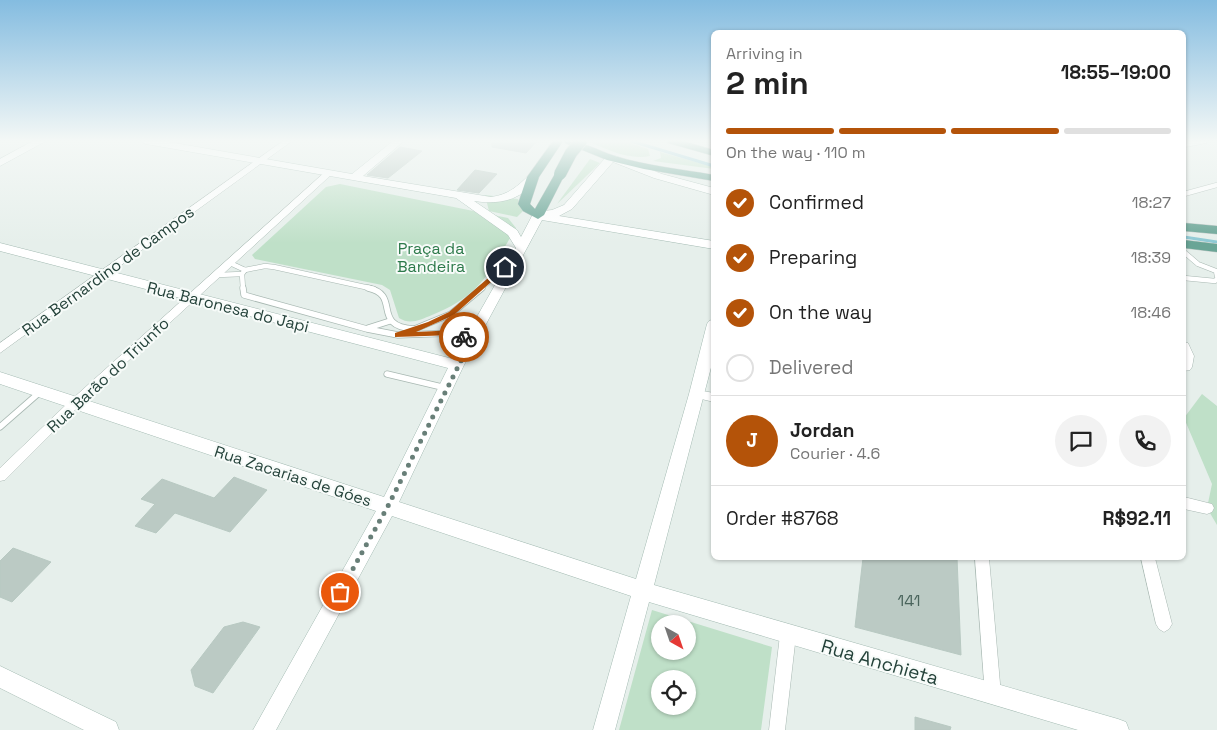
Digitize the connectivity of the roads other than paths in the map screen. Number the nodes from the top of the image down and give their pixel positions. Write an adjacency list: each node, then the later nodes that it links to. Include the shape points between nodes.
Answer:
1 (242, 175): 28 (street, Rua Bernardino de Campos)
2 (327, 175): 26 (street, Rua Barão do Triunfo)
3 (335, 175): 12 (street)
4 (358, 175): 12 (street)
5 (534, 175): 16 (street, via 514,195 500,200)
6 (535, 175): 17 (main road, via 524,204)
7 (559, 175): 17 (main road, bridge)
8 (596, 175): 17 (street, via 568,207)
9 (656, 175): 14 (street)
10 (695, 175): 11 (main road)
11 (711, 177)
12 (354, 178): 16 (street)
13 (1217, 185): 15 (lane)
14 (711, 191)
15 (1186, 193)
16 (458, 196): 24 (street, via 513,233)
17 (538, 216): 21 (street); 24 (street)
18 (1186, 227): 19 (main road)
19 (1217, 230)
20 (1186, 244): 23 (main road)
21 (711, 245)
22 (0, 247): 28 (street, Rua Baronesa do Japi)
23 (1217, 248)
24 (519, 254): 35 (lane, via 451,314); 38 (street)
25 (1186, 254): 30 (lane, via 1193,262 1216,271)
26 (230, 263): 27 (lane); 29 (street, Rua Barão do Triunfo)
27 (244, 272): 29 (lane); 33 (lane, via 274,266 378,290); 34 (lane, via 244,295)
28 (102, 274): 32 (street, Rua Baronesa do Japi); 39 (street, Rua Bernardino de Campos)
29 (218, 275): 32 (street, Rua Barão do Triunfo)
30 (1217, 277): 31 (lane, via 1215,281)
31 (1186, 278)
32 (192, 298): 42 (street, Rua Baronesa do Japi); 49 (street, Rua Barão do Triunfo)
33 (390, 321): 34 (lane); 35 (lane, via 400,330)
34 (367, 329): 36 (lane)
35 (414, 329): 36 (lane)
36 (398, 335): 38 (lane, via 456,333)
37 (711, 336): 47 (street)
38 (471, 341): 42 (street)
39 (0, 349)
40 (1186, 351): 41 (street)
41 (1186, 363)
42 (457, 365): 45 (street)
43 (387, 374): 45 (lane)
44 (0, 378): 46 (street, Rua Zacarias de Góes)
45 (446, 388): 53 (street)
46 (40, 392): 49 (street, Rua Zacarias de Góes); 50 (lane)
47 (697, 394): 48 (street); 57 (street)
48 (711, 397)
49 (74, 404): 51 (street, Rua Barão do Triunfo); 53 (street, Rua Zacarias de Góes)
50 (0, 427)
51 (0, 476)
52 (1186, 503): 54 (street)
53 (388, 506): 57 (street, Rua Zacarias de Góes); 63 (street)
54 (1208, 508)
55 (982, 560): 61 (street)
56 (1148, 560): 58 (street)
57 (643, 591): 59 (street, Rua Anchieta); 64 (street)
58 (1164, 624)
59 (788, 635): 61 (street, Rua Anchieta); 65 (street)
60 (0, 677): 62 (street)
61 (993, 695): 66 (street, Rua Anchieta)
62 (108, 730)
63 (264, 730)
64 (604, 730)
65 (778, 730)
66 (1118, 730)

